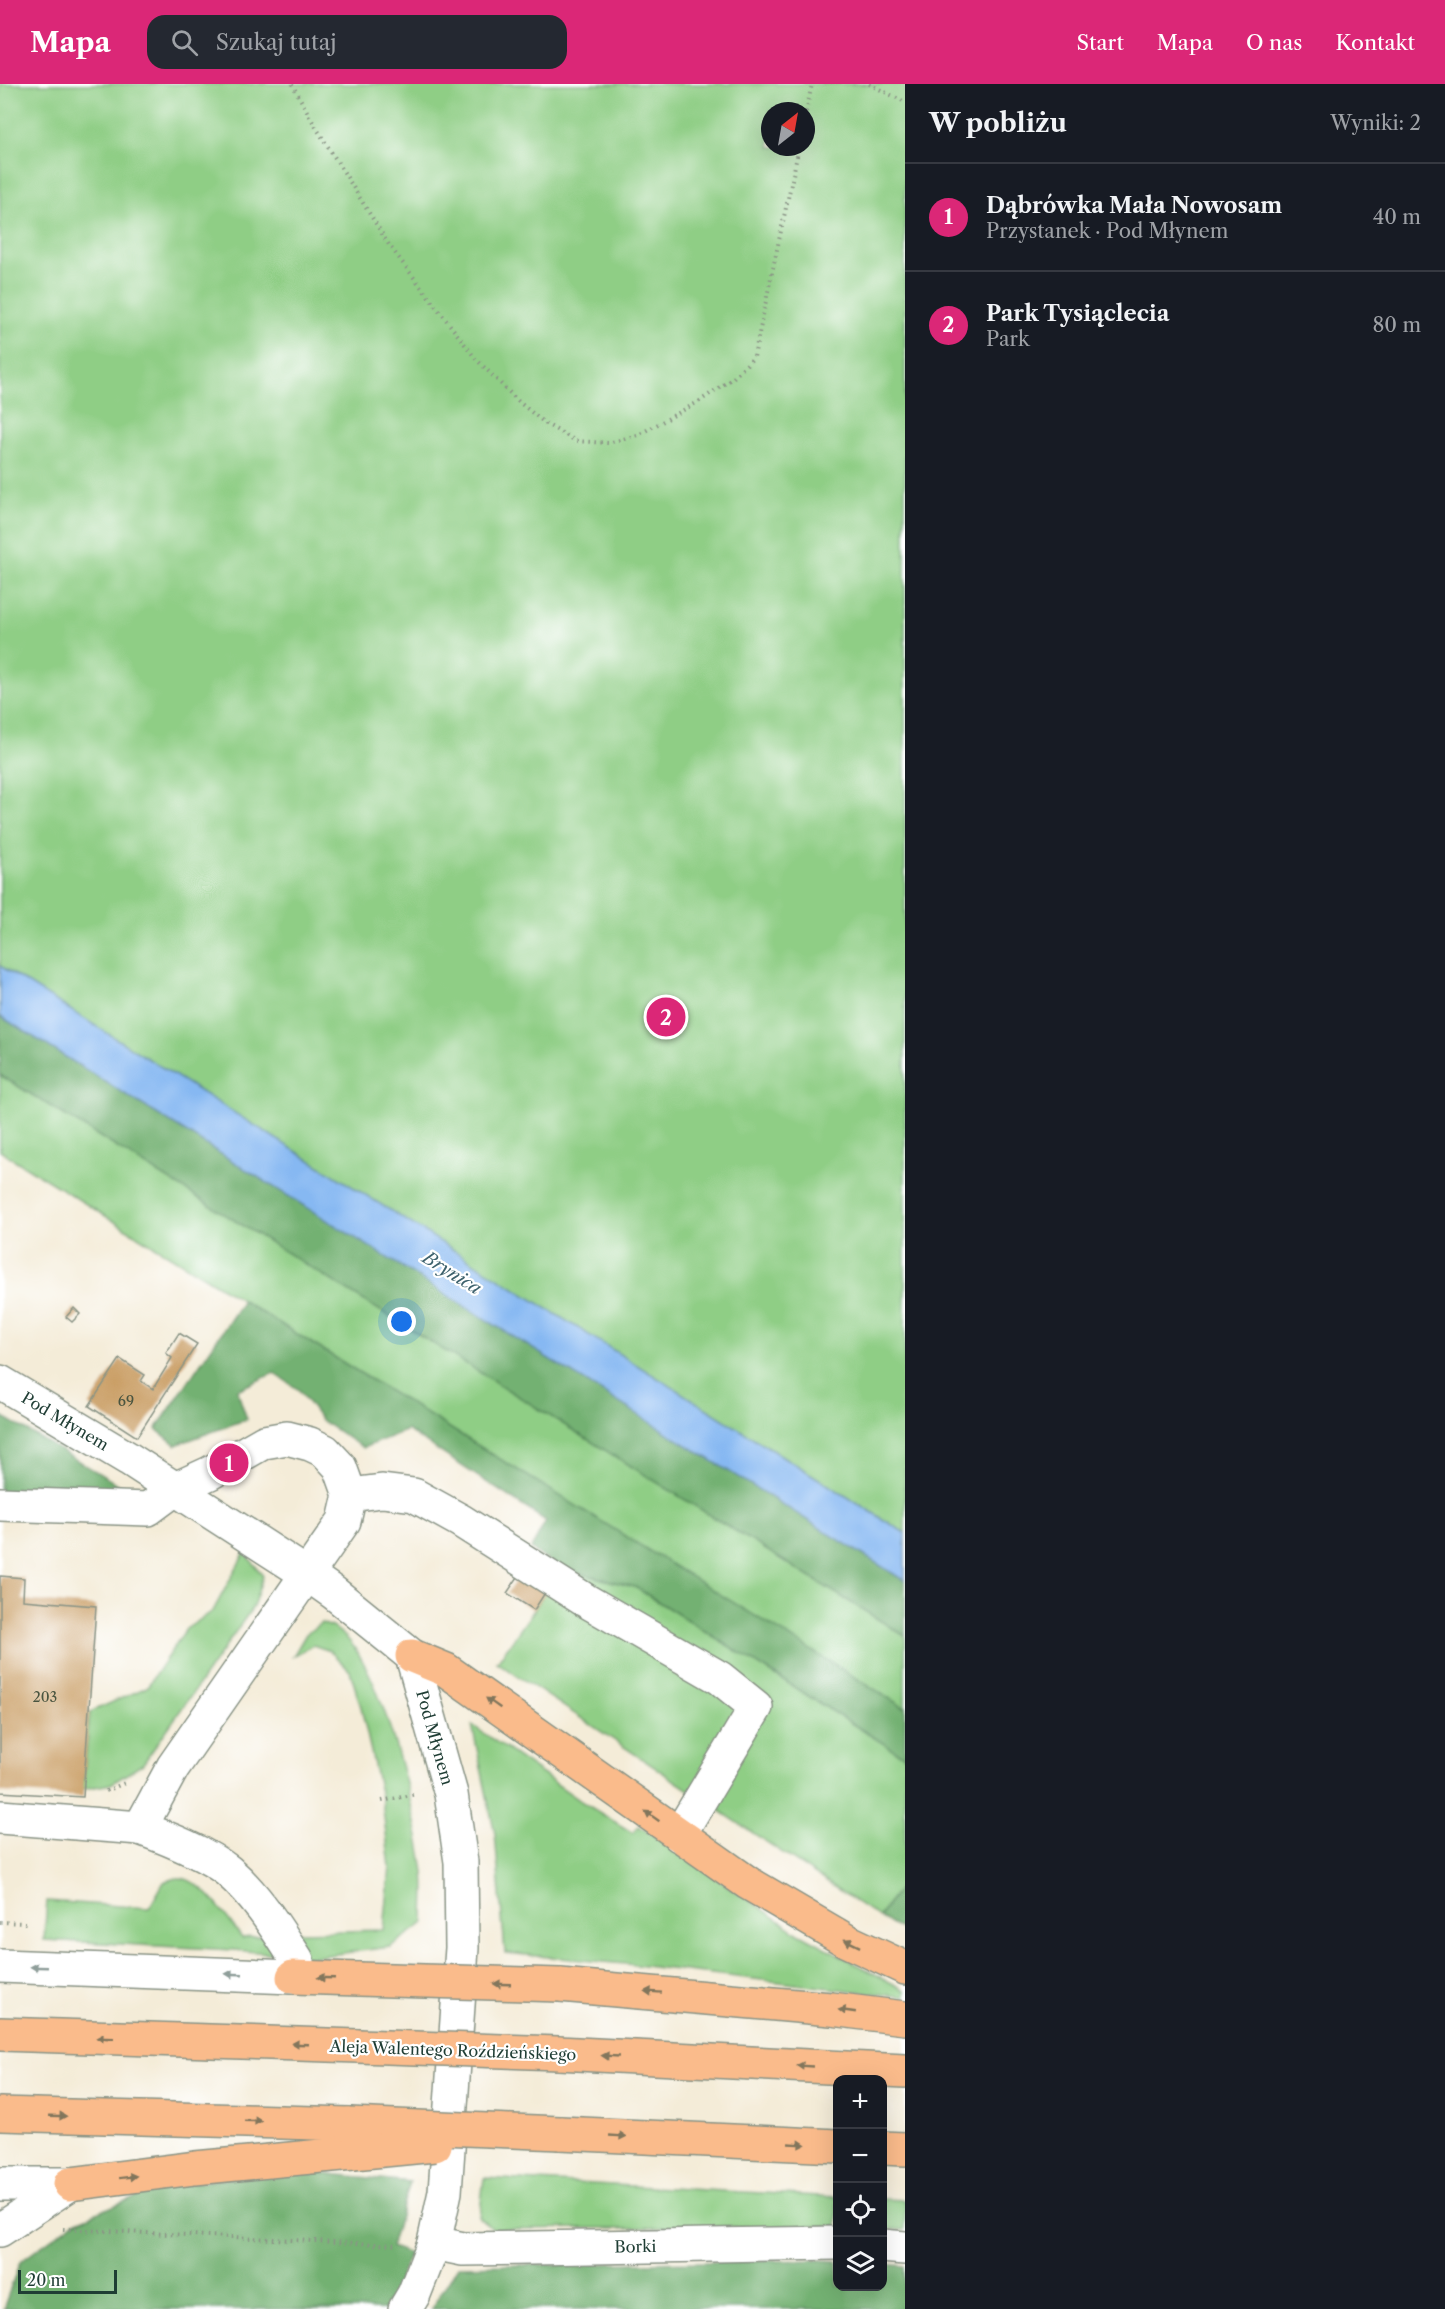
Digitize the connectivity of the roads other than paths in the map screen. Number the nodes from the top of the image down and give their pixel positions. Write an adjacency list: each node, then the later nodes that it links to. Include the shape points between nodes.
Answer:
1 (0, 1382): 2 (street, Pod Młynem)
2 (175, 1489): 3 (street, via 264,1442 286,1438 325,1451 340,1467); 4 (street, via 148,1509); 5 (street, Pod Młynem)
3 (350, 1495): 5 (street, via 344,1521); 9 (street, via 382,1491 414,1495 720,1678 756,1707)
4 (0, 1504)
5 (307, 1574): 6 (street, Pod Młynem); 8 (street, via 173,1767)
6 (412, 1656): 9 (highway, one-way to 6, via 446,1670); 24 (street, Pod Młynem, via 451,1794 461,1863 462,1948 446,2180)
7 (0, 1816): 8 (street)
8 (140, 1828): 12 (street, via 178,1842 227,1871 263,1908 297,1960)
9 (679, 1835): 11 (highway, one-way to 9, via 807,1919)
10 (0, 1966): 12 (street, one-way to 10)
11 (905, 1968)
12 (293, 1977): 13 (highway, one-way to 12, bridge, via 560,1985)
13 (905, 2018)
14 (0, 2034): 15 (highway, Aleja Walentego Roździeńskiego, one-way to 14, bridge, via 558,2053)
15 (905, 2071)
16 (0, 2114): 17 (highway, one-way to 17)
17 (351, 2138): 18 (highway, one-way to 18, bridge, via 560,2133); 22 (highway, one-way to 17, via 195,2168)
18 (833, 2146)
19 (887, 2148): 20 (highway)
20 (905, 2150)
21 (0, 2184): 22 (street)
22 (70, 2184): 23 (street)
23 (2, 2233)
24 (419, 2240): 25 (street, Borki, via 463,2249); 28 (street, Pod Młynem)
25 (833, 2243)
26 (887, 2246): 27 (street)
27 (905, 2248)
28 (405, 2309)

